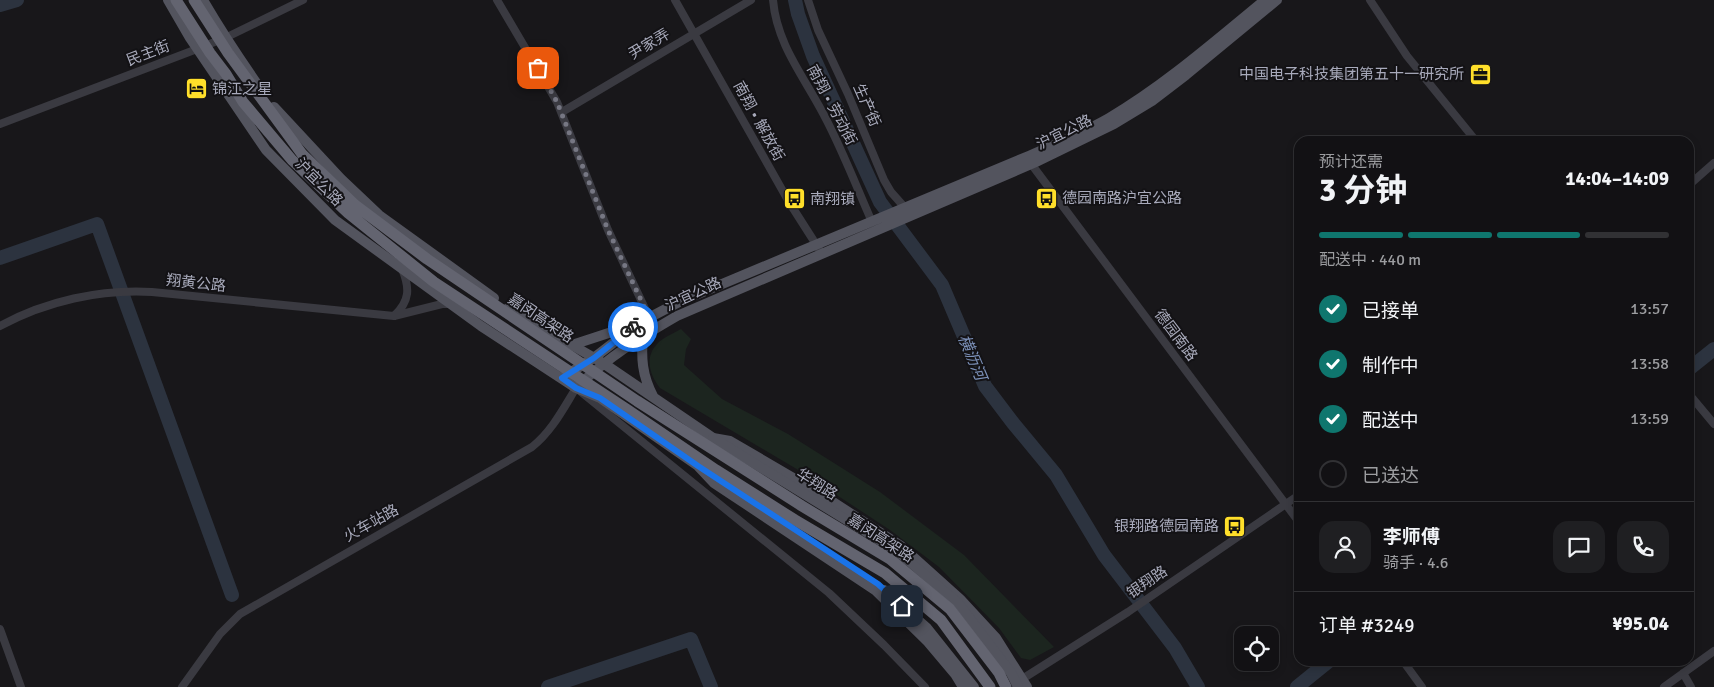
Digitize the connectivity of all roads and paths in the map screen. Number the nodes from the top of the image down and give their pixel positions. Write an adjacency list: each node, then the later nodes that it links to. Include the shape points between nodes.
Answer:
1 (168, 0): 16 (main road, 沪宜公路)
2 (176, 0): 56 (highway, 嘉闵高架路, bridge, via 244,102 292,160 348,213 441,287 716,470 885,573 940,620)
3 (194, 0): 57 (highway, 嘉闵高架路, bridge, via 228,53 302,154 355,205 427,259 637,401 890,558 950,609)
4 (203, 0): 15 (main road, 沪宜公路)
5 (303, 0): 15 (street, 民主街)
6 (497, 0): 17 (street)
7 (675, 0): 14 (street, 南翔 • 解放街)
8 (751, 0): 14 (street, 尹家弄)
9 (773, 0): 24 (street, 南翔 • 劳动街, via 790,56 826,118)
10 (808, 0): 23 (street, 生产街, via 884,180)
11 (1265, 0): 20 (main road, 沪宜公路, via 1132,103)
12 (1277, 0): 20 (main road, 沪宜公路, via 1152,101 1107,128)
13 (1370, 0): 19 (street, via 1407,56)
14 (695, 33): 17 (street, 尹家弄); 25 (street, 南翔 • 解放街)
15 (227, 37): 16 (street, 民主街); 33 (main road, 沪宜公路, via 278,113 379,215 508,308)
16 (197, 49): 18 (street, 民主街); 26 (main road, 沪宜公路, via 266,150 335,220)
17 (562, 112): 29 (street, via 601,214)
18 (0, 124)
19 (1472, 136)
20 (1029, 161): 23 (main road, 沪宜公路); 42 (street, 德园南路)
21 (1714, 163): 22 (street)
22 (1694, 181)
23 (904, 214): 24 (main road, 沪宜公路)
24 (879, 223): 25 (main road, 沪宜公路)
25 (819, 250): 29 (main road, 沪宜公路, via 679,302); 32 (main road, 沪宜公路, via 677,316)
26 (402, 269): 27 (main road, 沪宜公路); 28 (street, via 408,282 406,298 404,307)
27 (450, 304): 28 (street, 翔黄公路); 35 (main road, 沪宜公路)
28 (394, 316): 31 (street, 翔黄公路, via 152,292 112,292 47,305)
29 (649, 317): 30 (main road, 沪宜公路)
30 (639, 323): 33 (main road); 34 (main road, 沪宜公路)
31 (0, 326)
32 (643, 336): 34 (main road, 沪宜公路); 37 (main road, via 645,380)
33 (572, 345): 34 (main road, 沪宜公路)
34 (599, 360): 35 (main road); 36 (main road, 沪宜公路); 37 (main road, 华翔路)
35 (562, 378): 36 (main road, 沪宜公路)
36 (576, 388): 40 (main road, via 600,398); 52 (street, 火车站路, via 553,425 532,447 240,614 220,634); 53 (street, via 829,593)
37 (653, 397): 50 (main road, 华翔路, bridge, via 713,438 896,551 958,603)
38 (1694, 400): 39 (street)
39 (1714, 424)
40 (698, 466): 54 (main road, via 714,484 875,590 928,642); 55 (main road, via 878,584 927,628)
41 (1294, 498): 42 (street, 银翔路)
42 (1285, 504): 43 (street, 德园南路); 50 (street, 银翔路)
43 (1294, 516)
44 (0, 629): 51 (street)
45 (1714, 651): 46 (street)
46 (1694, 665)
47 (1407, 666): 58 (street)
48 (1693, 666): 49 (street)
49 (1683, 673): 59 (street); 60 (street)
50 (1022, 684): 57 (street, 银翔路)
51 (21, 687)
52 (182, 687)
53 (925, 687)
54 (963, 687)
55 (974, 687)
56 (990, 687)
57 (1008, 687)
58 (1422, 687)
59 (1664, 687)
60 (1691, 687)

